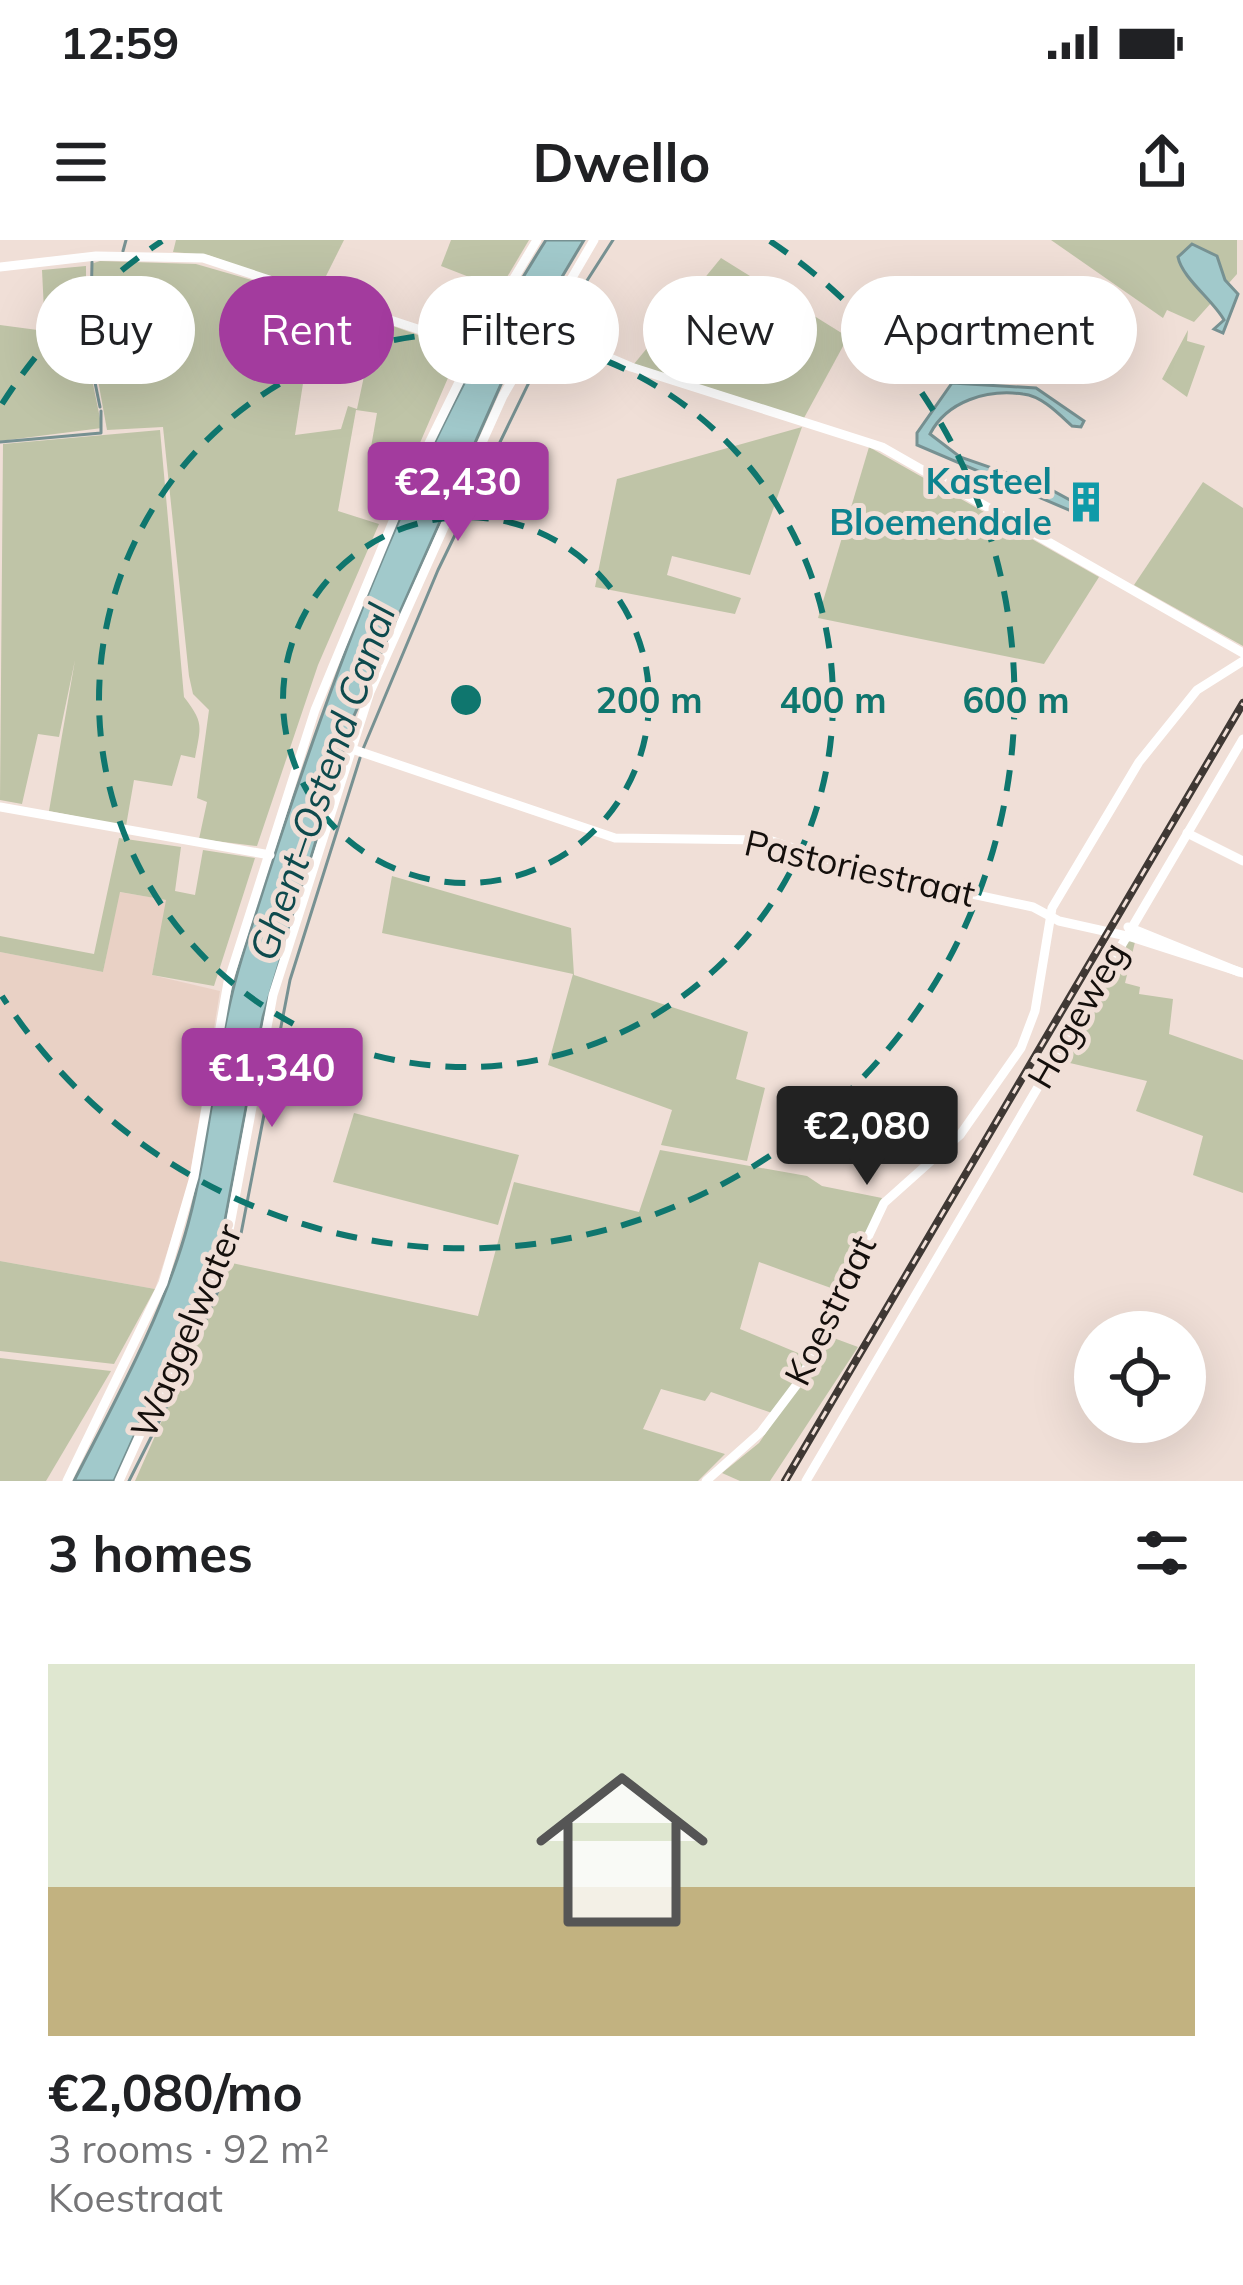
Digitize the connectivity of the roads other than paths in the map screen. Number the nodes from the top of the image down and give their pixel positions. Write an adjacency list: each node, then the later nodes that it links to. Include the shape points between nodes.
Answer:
1 (537, 240): 4 (street)
2 (594, 240): 5 (street, Waggelwater)
3 (0, 267): 6 (street, via 96,256 203,258)
4 (516, 276)
5 (572, 276)
6 (418, 329)
7 (619, 362): 10 (street, via 876,445)
8 (458, 384): 15 (street, via 347,624)
9 (512, 384): 12 (street, Waggelwater, via 390,642)
10 (1243, 657): 17 (street, Koestraat, via 1197,690 1152,745 1068,877)
11 (1243, 739): 14 (street, Hogeweg)
12 (358, 751): 17 (street, Pastoriestraat, via 615,838 769,840); 21 (street, Waggelwater, via 273,995 227,1240)
13 (0, 807): 15 (street)
14 (1187, 833): 16 (street); 18 (street, Hogeweg)
15 (270, 855): 20 (street, via 229,982 194,1177 163,1283)
16 (1243, 861)
17 (1052, 917): 18 (street, Pastoriestraat); 22 (street, Koestraat, via 1021,1048 960,1135 884,1203 801,1379 761,1432)
18 (1126, 931): 19 (street, Pastoriestraat); 23 (street, Hogeweg)
19 (1241, 972)
20 (67, 1481)
21 (119, 1481)
22 (706, 1481)
23 (806, 1481)

